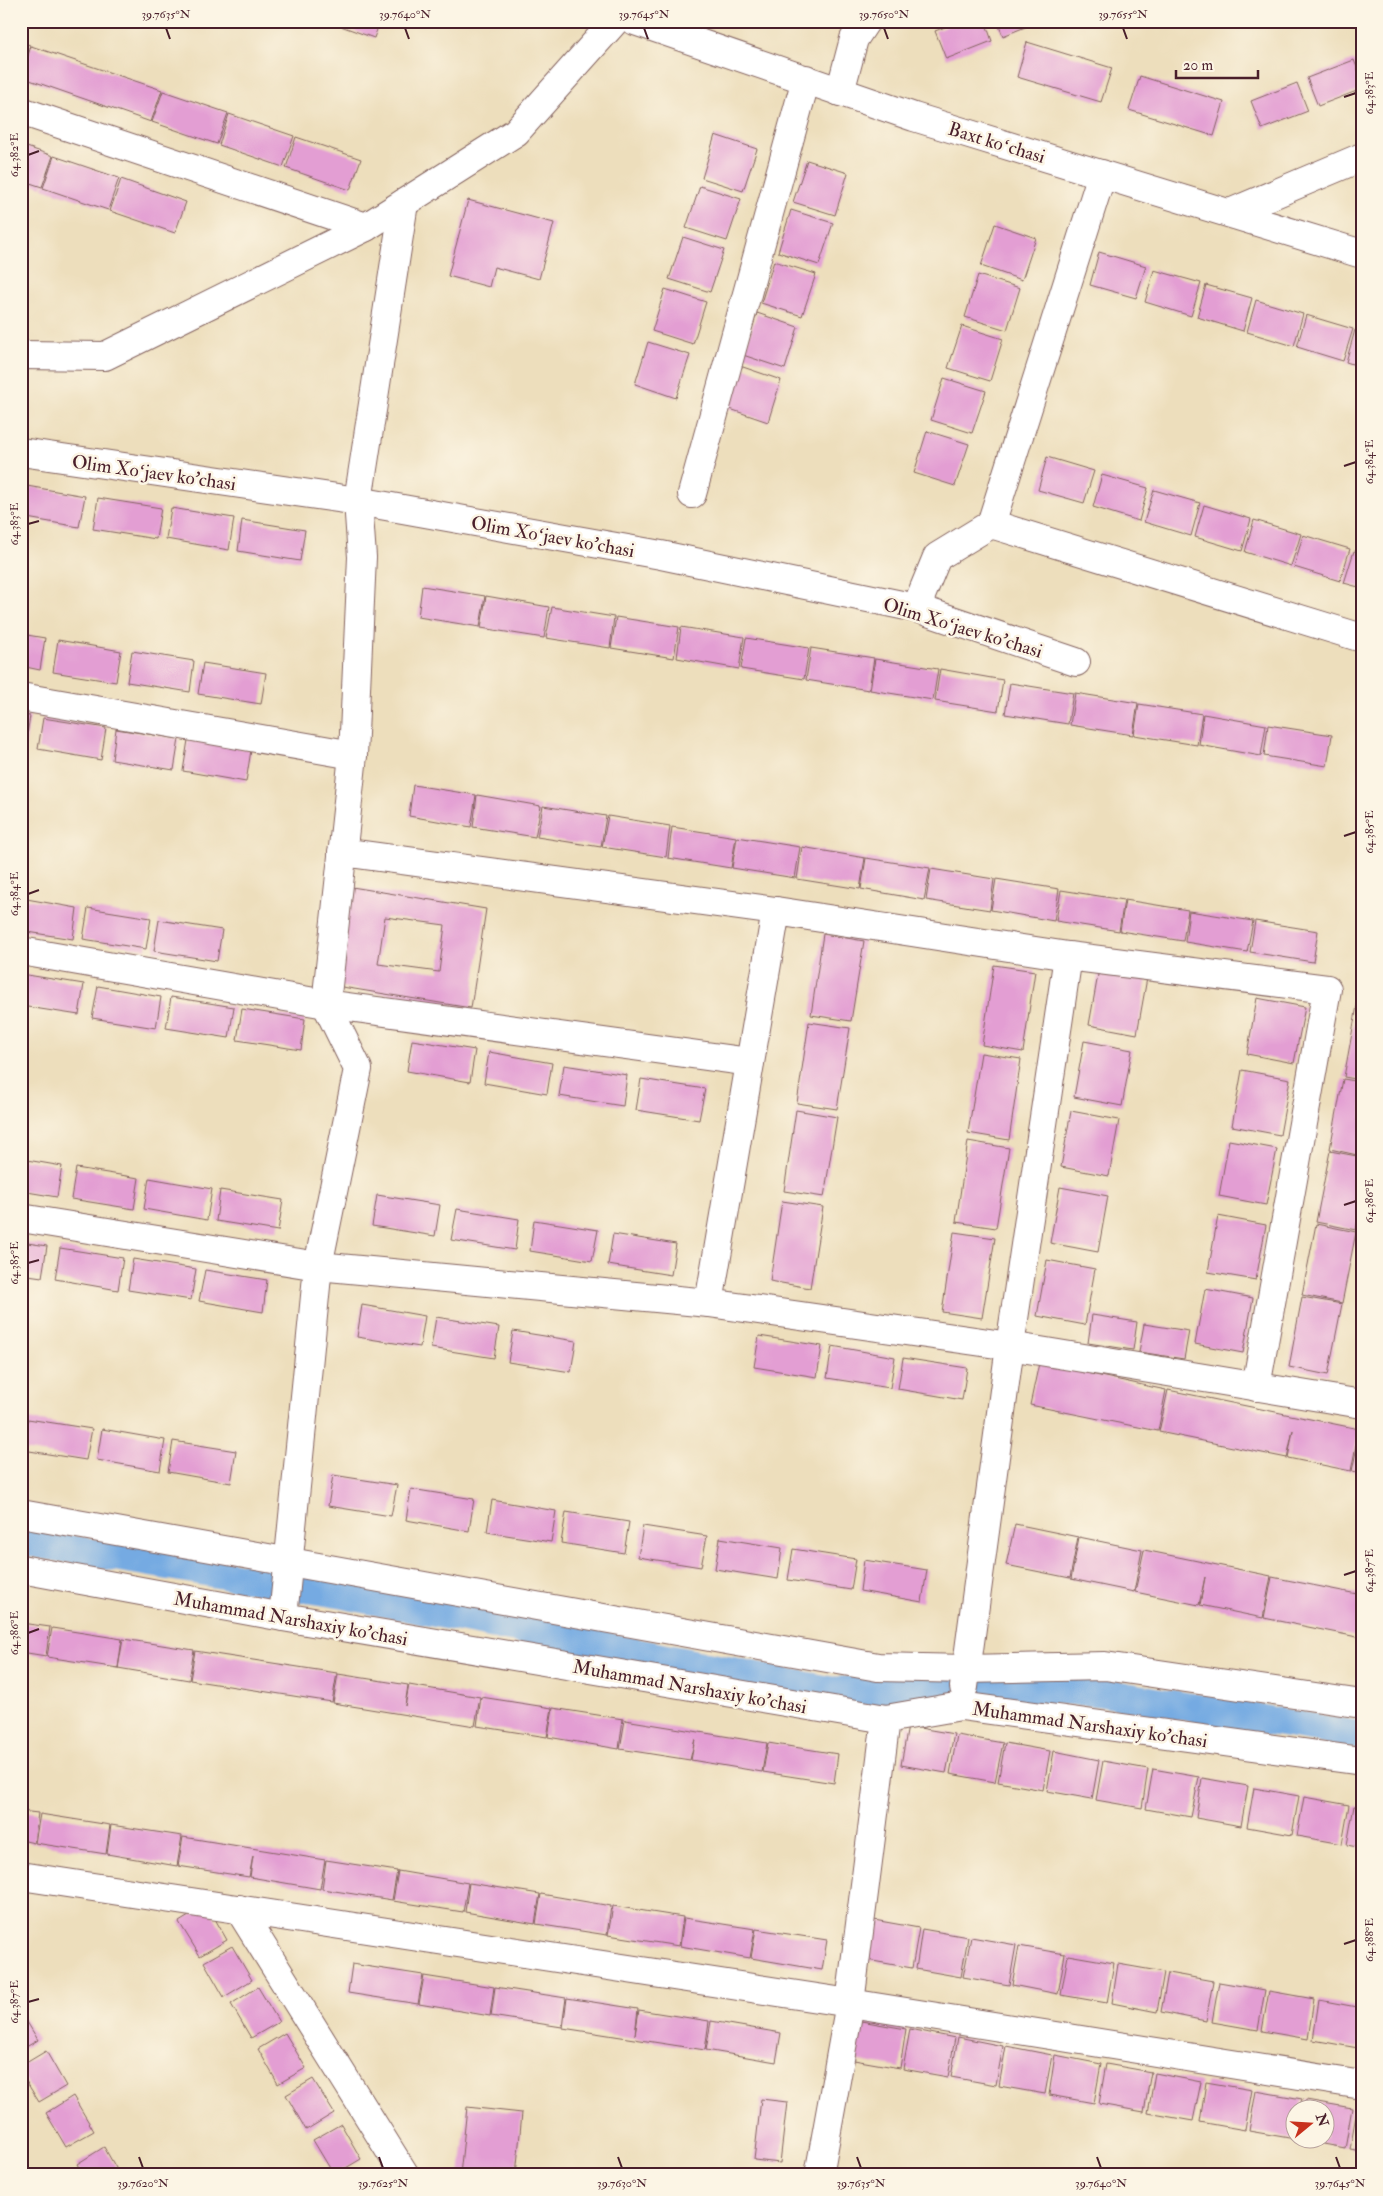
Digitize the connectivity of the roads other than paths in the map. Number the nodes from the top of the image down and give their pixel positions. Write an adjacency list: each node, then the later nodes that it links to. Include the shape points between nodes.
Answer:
1 (615, 21): 9 (street, via 516,132)
2 (636, 21): 4 (street, Baxt koʻchasi)
3 (866, 21): 5 (street, via 854,39)
4 (806, 79): 5 (street, Baxt koʻchasi); 15 (street)
5 (840, 92): 8 (street, Baxt koʻchasi)
6 (21, 111): 11 (street)
7 (1362, 157): 10 (street)
8 (1102, 174): 10 (street, Baxt koʻchasi); 17 (street)
9 (404, 203): 11 (street); 16 (street)
10 (1230, 213): 12 (street, Baxt koʻchasi)
11 (366, 227): 13 (street, via 105,356)
12 (1362, 254)
13 (21, 355)
14 (21, 452): 16 (street, Olim Xoʻjaev ko'chasi)
15 (692, 494)
16 (358, 501): 18 (street, Olim Xoʻjaev ko'chasi, via 661,555); 22 (street, via 362,557)
17 (991, 524): 18 (street, via 937,557); 19 (street)
18 (916, 608): 20 (street, Olim Xoʻjaev ko'chasi)
19 (1362, 638)
20 (1076, 662)
21 (21, 697): 22 (street)
22 (353, 755): 23 (street)
23 (342, 852): 24 (street); 27 (street)
24 (776, 911): 26 (street); 28 (street)
25 (21, 951): 27 (street)
26 (1068, 956): 32 (street); 33 (street, via 1327,990)
27 (326, 1004): 28 (street); 30 (street, via 358,1069)
28 (750, 1062): 31 (street)
29 (21, 1218): 30 (street)
30 (318, 1266): 31 (street); 36 (street)
31 (709, 1303): 32 (street)
32 (1010, 1346): 33 (street); 39 (street)
33 (1256, 1387): 34 (street)
34 (1362, 1404)
35 (21, 1514): 36 (street)
36 (288, 1562): 38 (street); 39 (street, via 878,1667)
37 (21, 1569): 38 (street, Muhammad Narshaxiy ko'chasi)
38 (282, 1617): 42 (street, Muhammad Narshaxiy ko'chasi)
39 (966, 1669): 40 (street, via 1105,1666); 41 (street)
40 (1362, 1704)
41 (962, 1706): 42 (street, Muhammad Narshaxiy ko'chasi); 43 (street, Muhammad Narshaxiy ko'chasi)
42 (886, 1719): 46 (street)
43 (1362, 1761)
44 (21, 1876): 45 (street)
45 (239, 1909): 46 (street); 48 (street)
46 (850, 2003): 47 (street); 49 (street)
47 (1362, 2085)
48 (405, 2175)
49 (819, 2175)

